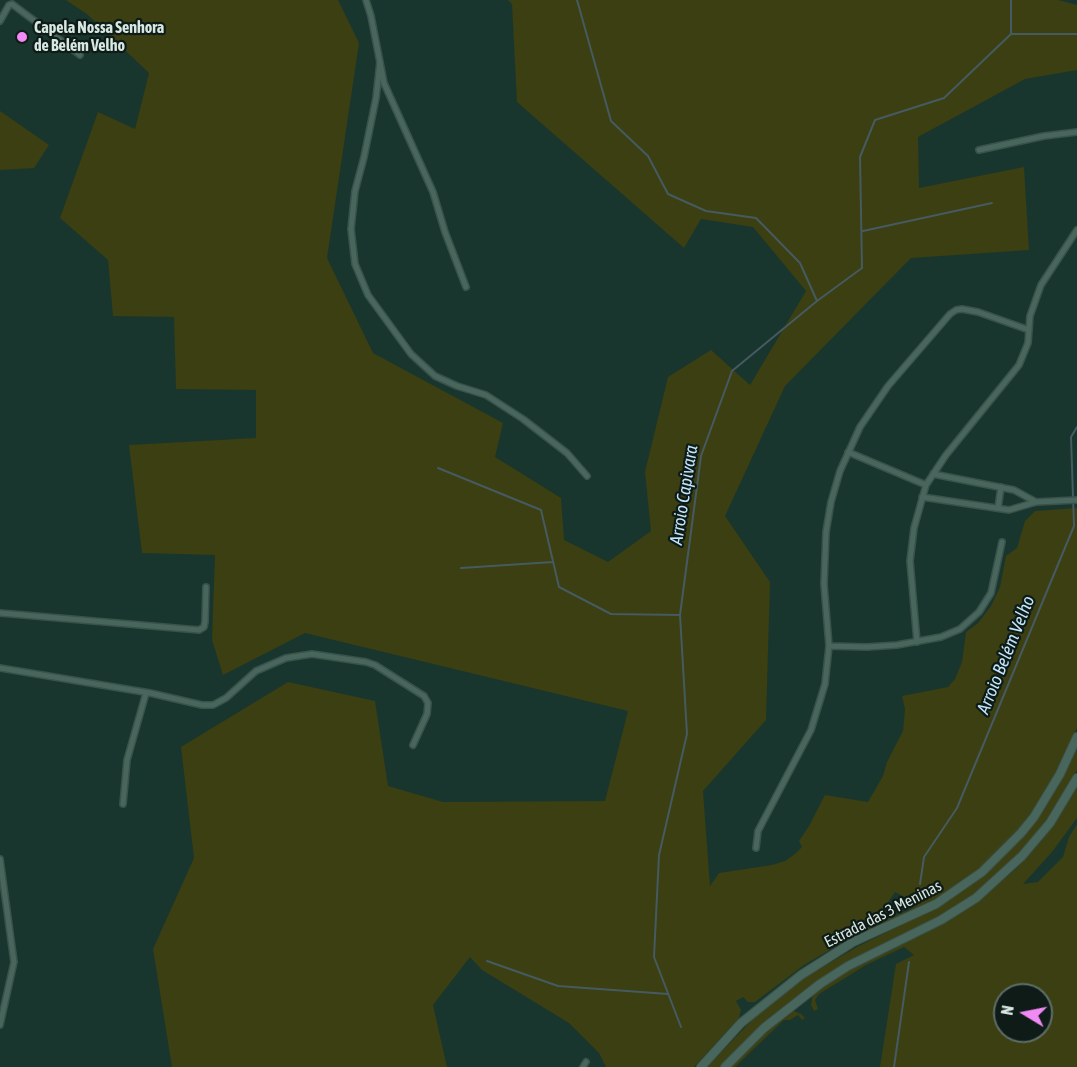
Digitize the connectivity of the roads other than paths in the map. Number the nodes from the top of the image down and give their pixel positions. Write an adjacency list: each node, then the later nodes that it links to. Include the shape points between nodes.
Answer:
1 (366, 0): 4 (street)
2 (1, 16): 3 (street, via 12,4)
3 (80, 55)
4 (380, 62): 8 (street, via 384,83 433,192); 12 (street, via 351,229 355,264 368,295 411,354 435,376 486,395 523,419 567,453)
5 (1077, 132): 6 (street, via 1044,135)
6 (980, 150)
7 (1077, 230): 9 (street, via 1041,285)
8 (466, 286)
9 (1029, 330): 10 (street, via 978,312 956,310 950,314 878,399); 11 (street, via 1024,356 1015,371)
10 (848, 452): 13 (street); 23 (street, via 831,502 824,545)
11 (933, 474): 13 (street); 14 (street)
12 (587, 477)
13 (926, 485): 15 (street)
14 (1001, 487): 17 (street); 18 (street)
15 (922, 497): 18 (street); 22 (street, via 910,561)
16 (1077, 500): 17 (street)
17 (1035, 502): 18 (street, via 1009,510)
18 (998, 508)
19 (1002, 542): 22 (street, via 991,593 979,612 948,635)
20 (206, 587): 21 (street, via 205,622 199,630)
21 (0, 613)
22 (917, 642): 23 (street)
23 (830, 646): 30 (street, via 815,719 758,831)
24 (0, 668): 25 (street)
25 (146, 693): 27 (street, via 213,705 256,671 286,658 312,654 366,662 424,696 427,714); 29 (street, via 127,759)
26 (1077, 737): 33 (main road, Estrada das 3 Meninas, via 1034,817 982,872 936,904 853,942 801,975 741,1023)
27 (413, 744)
28 (1077, 778): 34 (main road, Estrada das 3 Meninas, via 1028,850 976,898 820,984 764,1028)
29 (123, 804)
30 (756, 848)
31 (0, 859): 32 (street, via 14,962)
32 (0, 1025)
33 (701, 1067)
34 (725, 1067)

